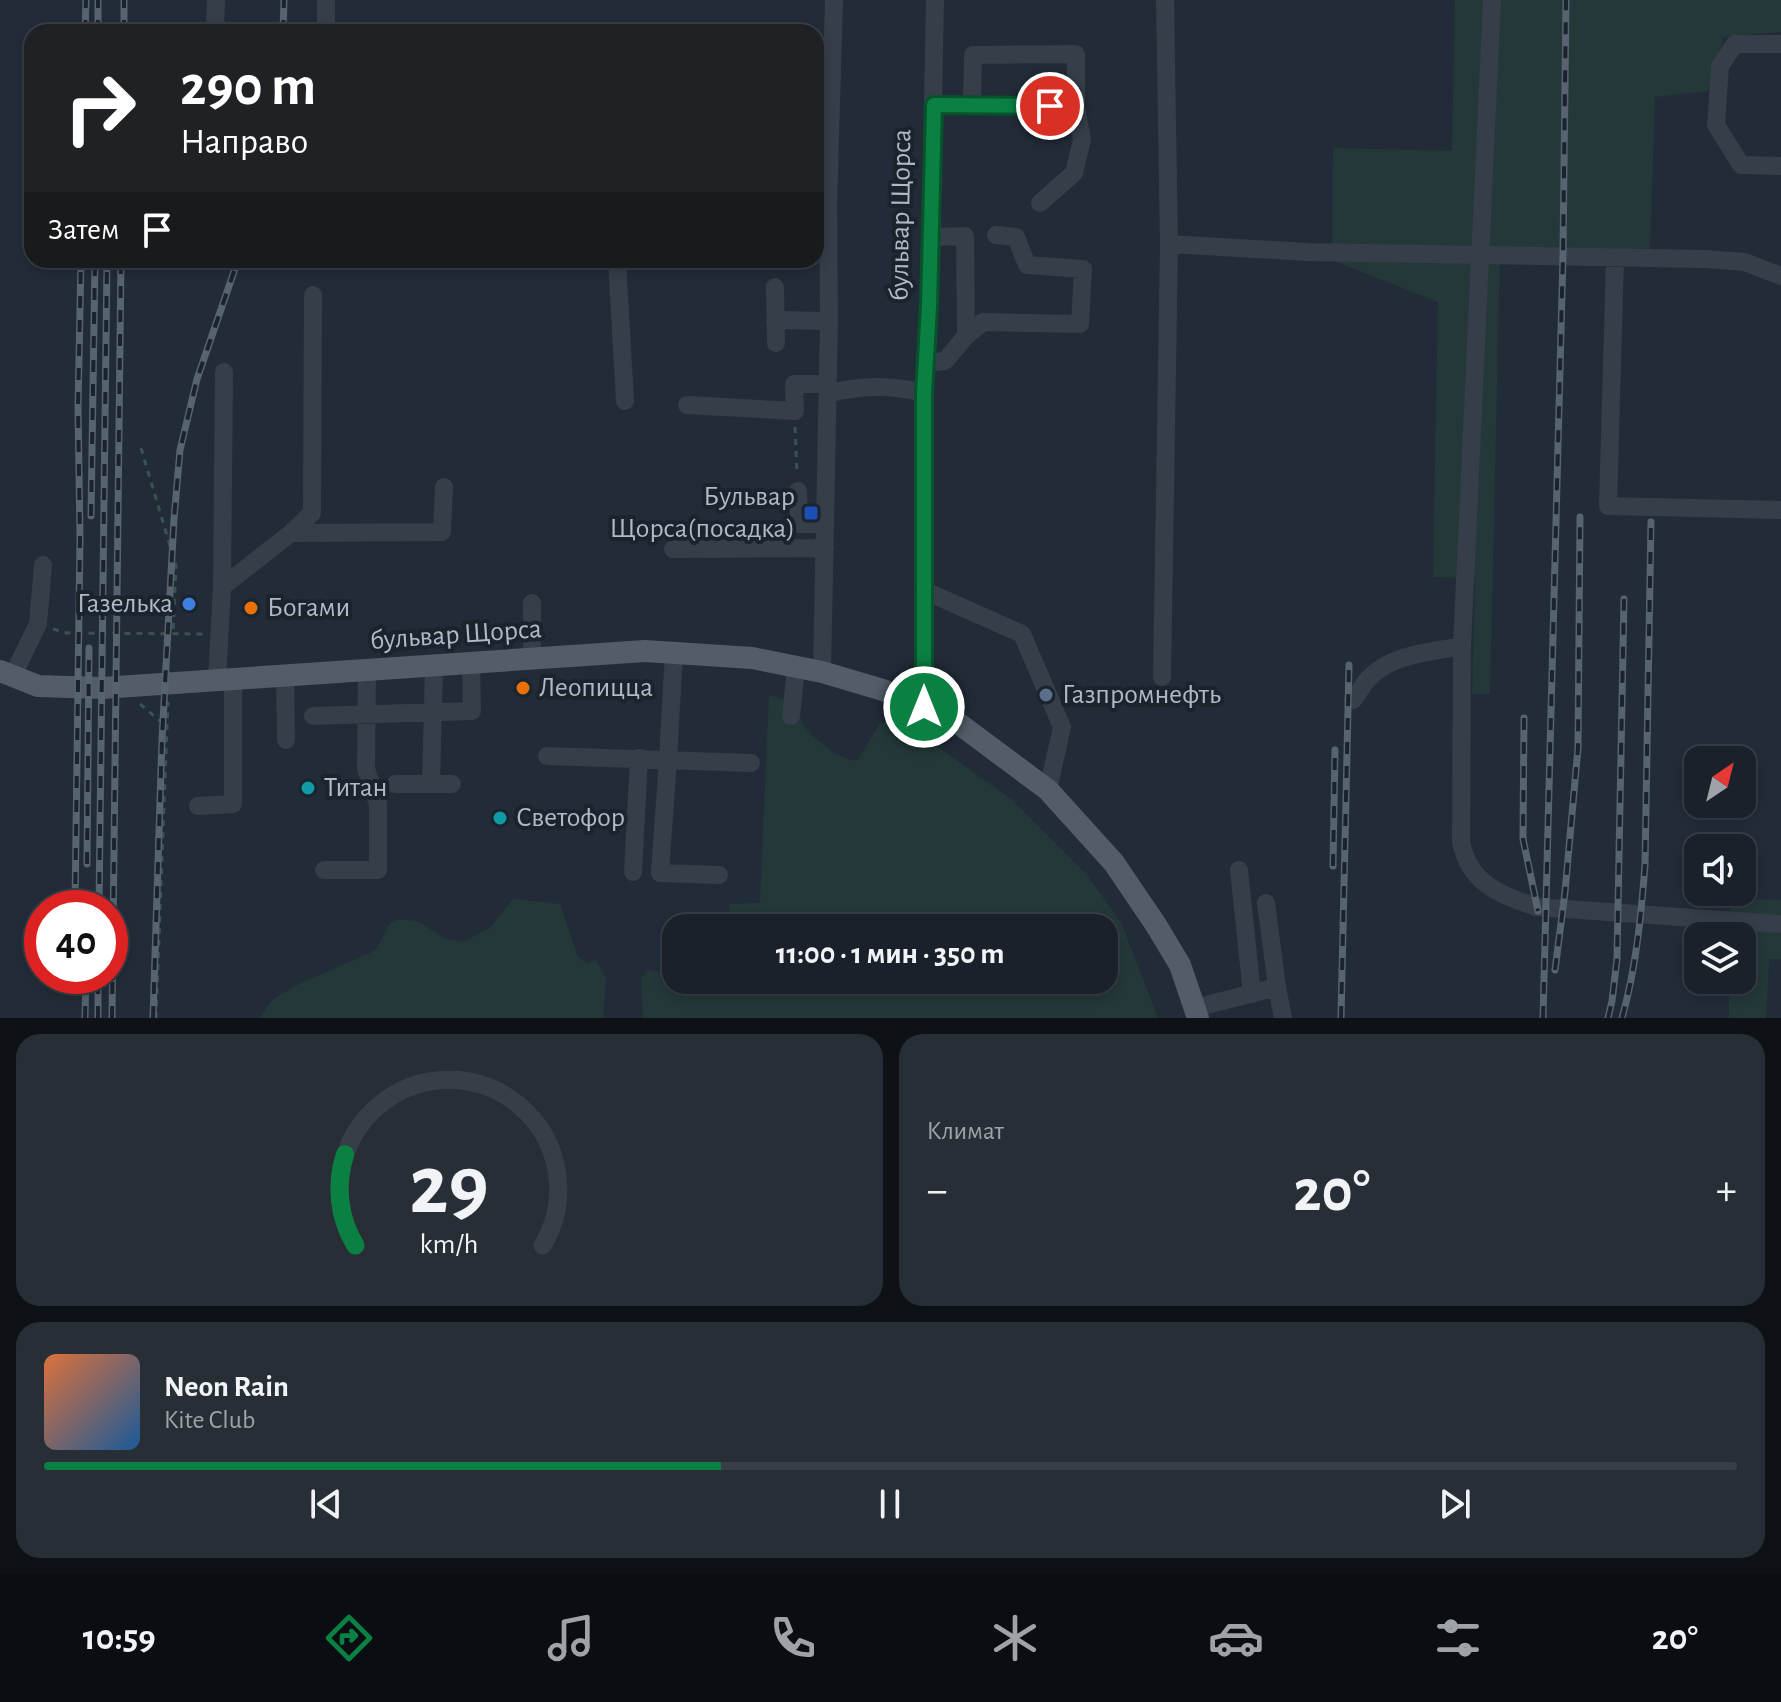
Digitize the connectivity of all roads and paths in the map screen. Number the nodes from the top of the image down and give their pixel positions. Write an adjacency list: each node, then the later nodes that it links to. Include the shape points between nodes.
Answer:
1 (216, 0): 7 (street)
2 (326, 0): 8 (street)
3 (834, 0): 14 (street)
4 (935, 0): 10 (street, бульвар Щорса)
5 (1165, 0): 19 (street)
6 (1492, 0): 20 (street)
7 (215, 24)
8 (326, 24)
9 (1781, 44): 13 (street, via 1735,44 1720,66 1716,125 1741,165)
10 (934, 105): 11 (street); 18 (street, бульвар Щорса)
11 (972, 105): 12 (street); 12 (street, via 973,55 1076,54)
12 (1076, 107): 15 (street, via 1082,140 1074,173)
13 (1781, 166)
14 (824, 170)
15 (1040, 203)
16 (996, 235): 28 (street, via 1016,237 1027,265 1083,269 1080,324 987,321)
17 (824, 237): 27 (street)
18 (931, 237): 28 (street, via 965,236); 30 (street, бульвар Щорса)
19 (1169, 244): 20 (street); 62 (street)
20 (1482, 256): 21 (street); 52 (street)
21 (1615, 258): 23 (street, via 1745,262); 40 (street, via 1608,506)
22 (617, 268): 34 (street)
23 (1781, 276)
24 (775, 287): 26 (street)
25 (313, 295): 42 (street, via 312,513)
26 (775, 320): 27 (street); 29 (street)
27 (829, 321): 32 (street)
28 (966, 336): 30 (street, via 945,361)
29 (776, 343)
30 (926, 363): 33 (street, бульвар Щорса)
31 (224, 372): 46 (street)
32 (828, 389): 33 (street, via 902,387); 36 (street, via 794,384); 41 (street)
33 (924, 393): 47 (street, бульвар Щорса)
34 (625, 401)
35 (687, 405): 36 (street)
36 (795, 411): 39 (path)
37 (141, 448): 50 (path, via 176,566)
38 (444, 487): 42 (street, via 442,532)
39 (798, 491): 41 (street, via 799,524)
40 (1781, 510)
41 (825, 524): 43 (street)
42 (291, 533): 46 (street)
43 (825, 548): 44 (street); 59 (street)
44 (673, 549)
45 (43, 565): 49 (street)
46 (222, 587): 51 (street)
47 (923, 590): 67 (street, бульвар Щорса); 81 (street, via 1022,634 1062,727)
48 (532, 603): 54 (street)
49 (38, 624): 50 (path, via 67,633); 60 (street)
50 (173, 634): 51 (path)
51 (220, 635): 63 (street)
52 (1462, 646): 66 (street, via 1409,655 1387,665); 88 (street, via 1461,841 1467,863 1483,882 1537,907)
53 (674, 652): 54 (main road, бульвар Щорса); 57 (main road, бульвар Щорса); 76 (street)
54 (532, 659): 55 (main road, бульвар Щорса)
55 (471, 664): 56 (main road, бульвар Щорса); 68 (street, via 472,711)
56 (434, 666): 58 (main road, бульвар Щорса); 68 (street)
57 (796, 667): 59 (main road, бульвар Щорса); 71 (street)
58 (367, 671): 61 (main road, бульвар Щорса); 69 (street)
59 (822, 672): 67 (main road, бульвар Щорса)
60 (6, 674): 65 (main road, бульвар Щорса, via 38,686)
61 (285, 676): 63 (main road, бульвар Щорса); 73 (street)
62 (1162, 677)
63 (225, 680): 64 (main road, бульвар Щорса); 82 (street, via 233,804)
64 (169, 683): 65 (main road, бульвар Щорса); 72 (path)
65 (116, 687): 72 (path)
66 (1353, 700)
67 (924, 707): 81 (main road, via 950,717)
68 (433, 712): 69 (street); 79 (street)
69 (366, 714): 70 (street); 83 (street, via 366,769 378,804 378,870)
70 (313, 716)
71 (791, 716)
72 (167, 727): 92 (path)
73 (286, 740)
74 (547, 756): 75 (street)
75 (639, 758): 76 (street); 85 (street)
76 (668, 759): 77 (street); 86 (street, via 660,873)
77 (751, 763)
78 (395, 784): 79 (street)
79 (431, 784): 80 (street)
80 (452, 784)
81 (1048, 790): 91 (main road, via 1114,863 1156,925 1180,965)
82 (198, 806)
83 (324, 870)
84 (1239, 870): 90 (street)
85 (633, 872)
86 (719, 875)
87 (1266, 903): 89 (street)
88 (1781, 924)
89 (1277, 987): 90 (street); 93 (street)
90 (1252, 994): 91 (street)
91 (1196, 1013)
92 (156, 1018)
93 (1283, 1018)

